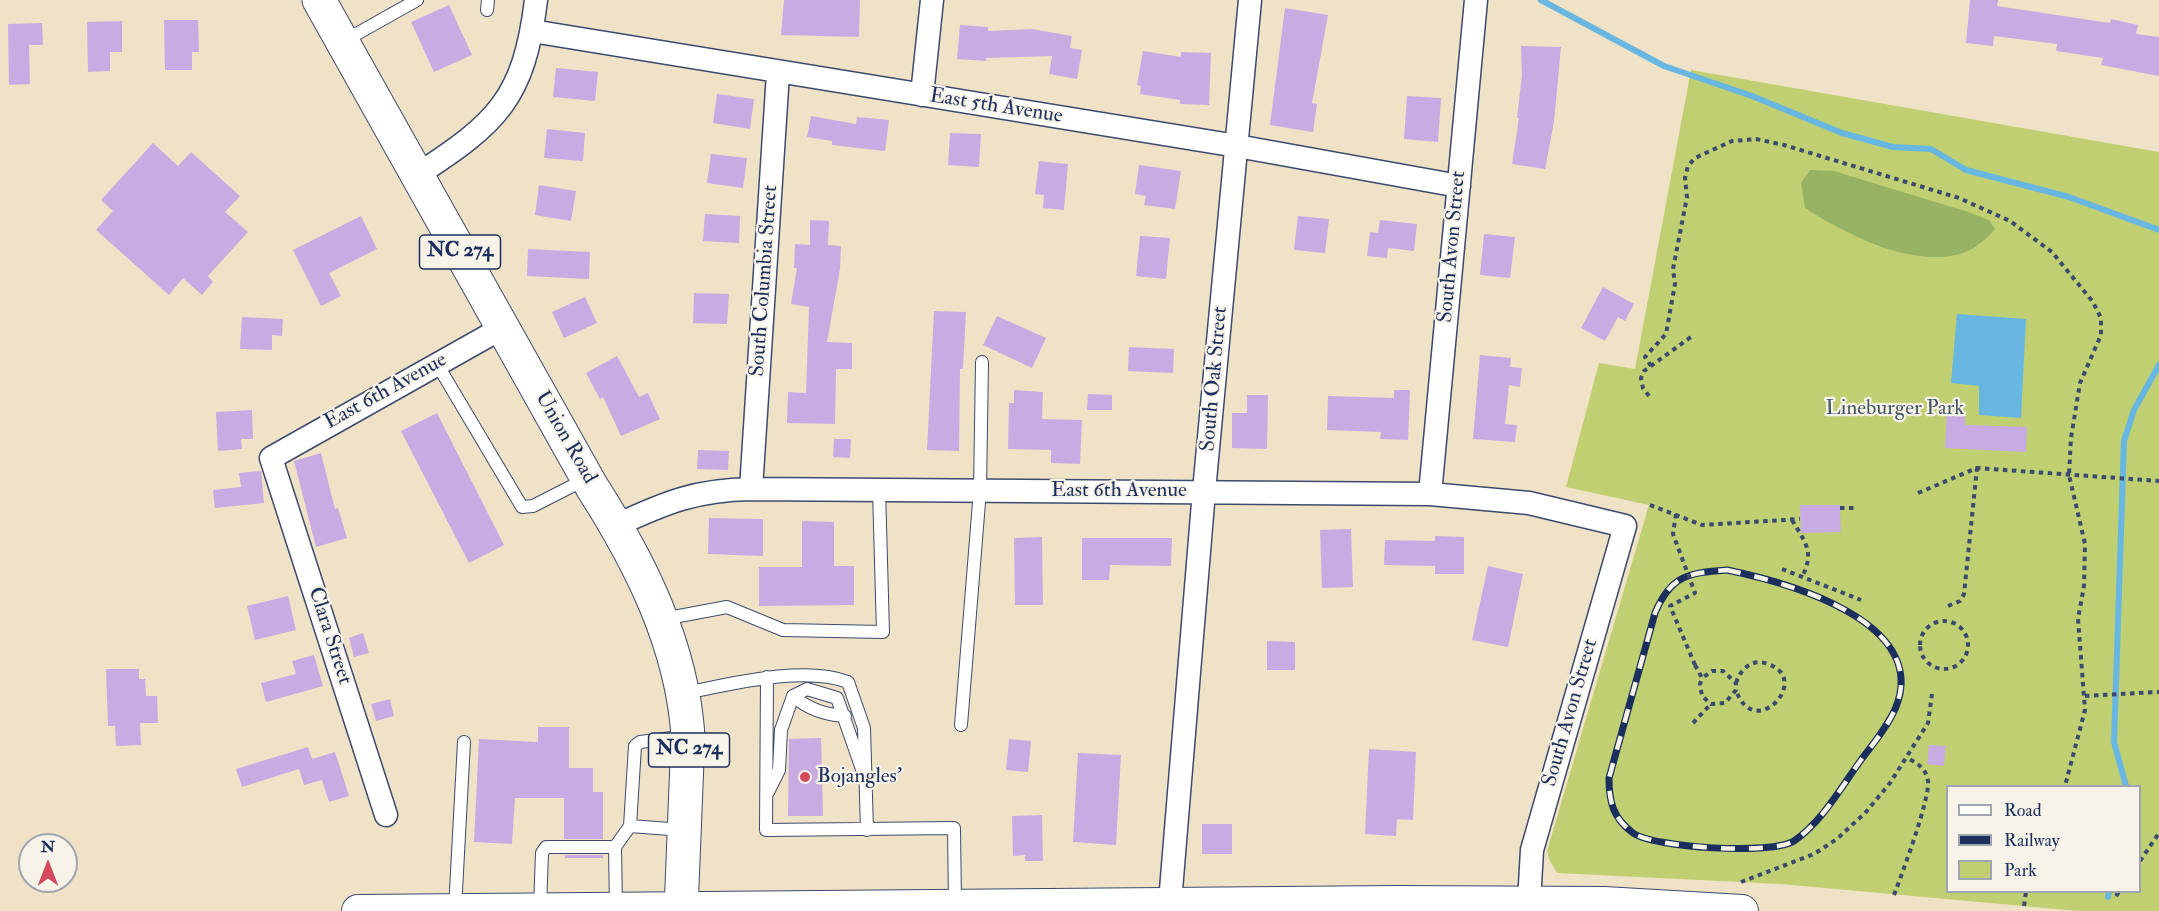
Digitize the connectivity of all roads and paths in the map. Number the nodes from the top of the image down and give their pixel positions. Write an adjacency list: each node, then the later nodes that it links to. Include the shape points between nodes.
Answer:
1 (320, 0): 8 (main road, Union Road / NC 274)
2 (536, 0): 7 (street)
3 (932, 0): 10 (street)
4 (1250, 0): 11 (street, South Oak Street)
5 (1476, 0): 13 (street, South Avon Street)
6 (414, 1): 8 (lane)
7 (532, 31): 9 (street, East 5th Avenue); 12 (street, via 521,71 498,113 475,136)
8 (345, 41): 12 (main road, Union Road / NC 274)
9 (778, 73): 10 (street, East 5th Avenue); 25 (street, South Columbia Street)
10 (922, 95): 11 (street, East 5th Avenue)
11 (1237, 146): 13 (street, East 5th Avenue); 28 (street, South Oak Street)
12 (417, 175): 14 (main road, Union Road / NC 274)
13 (1459, 186): 29 (street, South Avon Street)
14 (502, 328): 17 (street, East 6th Avenue); 23 (main road, Union Road / NC 274)
15 (1691, 337): 18 (path)
16 (982, 362): 27 (lane)
17 (436, 364): 20 (street, East 6th Avenue); 23 (lane, via 522,507 533,506)
18 (1651, 366): 19 (path, via 1641,378 1642,388); 22 (path, via 1645,357 1666,334 1687,197 1688,166 1695,158 1732,141 1756,139 1784,145 1959,198 2010,221 2052,252 2102,318 2101,335 2080,383)
19 (1649, 396)
20 (271, 458): 62 (street, Clara Street)
21 (1977, 468): 22 (path); 30 (path); 42 (path, via 1964,594 1960,601)
22 (2069, 475): 24 (path); 52 (path, via 2085,544 2078,619)
23 (587, 478): 37 (main road, Union Road / NC 274)
24 (2159, 481)
25 (751, 489): 26 (street, East 6th Avenue); 37 (street, East 6th Avenue, via 682,497)
26 (879, 490): 27 (street, East 6th Avenue); 43 (lane, via 883,632 783,630 728,607)
27 (980, 490): 28 (street, East 6th Avenue); 55 (lane)
28 (1204, 491): 29 (street, East 6th Avenue); 72 (street, South Oak Street)
29 (1430, 494): 38 (street, East 6th Avenue, via 1529,503)
30 (1918, 494)
31 (1650, 505): 34 (path)
32 (1840, 508): 33 (path)
33 (1855, 508)
34 (1676, 514): 36 (path, via 1702,525); 46 (path, bridge, via 1673,534 1695,594 1670,606)
35 (1800, 519): 36 (path)
36 (1792, 520): 40 (path, via 1810,554)
37 (617, 525): 43 (main road, Union Road / NC 274)
38 (1625, 526): 73 (street, South Avon Street, via 1532,850)
39 (1782, 569): 40 (path)
40 (1803, 577): 41 (path)
41 (1861, 600)
42 (1948, 606)
43 (662, 620): 50 (main road, Union Road / NC 274)
44 (1945, 621): 44 (path, via 1929,626 1920,643 1925,660 1941,668 1955,666 1967,647 1959,627)
45 (767, 677): 50 (lane); 59 (lane, via 833,676 848,682 864,728); 61 (lane)
46 (1702, 678): 47 (path, via 1717,670); 53 (path, via 1700,690)
47 (1736, 683): 48 (path); 48 (path, via 1743,669 1757,662 1779,671 1784,686 1779,701 1766,710 1751,708)
48 (1736, 690): 53 (path, via 1725,703)
49 (2159, 692): 52 (path)
50 (683, 693): 56 (main road, Union Road / NC 274)
51 (1932, 694): 58 (path, via 1928,723)
52 (2085, 696): 60 (path, via 2083,723)
53 (1711, 704): 54 (path)
54 (1694, 723)
55 (961, 725)
56 (688, 736): 63 (lane, via 640,742 635,746); 65 (main road, Union Road / NC 274)
57 (464, 742): 80 (lane)
58 (1906, 758): 70 (path, via 1920,765 1928,780 1927,801); 71 (path, via 1866,812 1837,839)
59 (865, 776): 61 (lane, via 837,698 807,689 793,696 781,730 779,771); 64 (lane)
60 (2065, 785)
61 (767, 794): 64 (lane, via 766,830)
62 (386, 814)
63 (630, 826): 65 (lane); 67 (lane)
64 (867, 830): 74 (lane, via 954,828)
65 (685, 831): 79 (main road, Union Road / NC 274)
66 (2159, 832): 68 (path)
67 (615, 848): 76 (lane); 78 (lane, via 546,847 542,853)
68 (2141, 858)
69 (2025, 893): 75 (path)
70 (1894, 895)
71 (1742, 896): 73 (main road, via 1604,903)
72 (1170, 902): 73 (main road); 74 (main road)
73 (1529, 902)
74 (955, 904): 77 (main road)
75 (2024, 906)
76 (616, 908): 78 (main road); 79 (main road)
77 (834, 908): 79 (main road)
78 (540, 909): 80 (main road)
79 (681, 909)
80 (455, 910): 81 (main road)
81 (358, 911)

